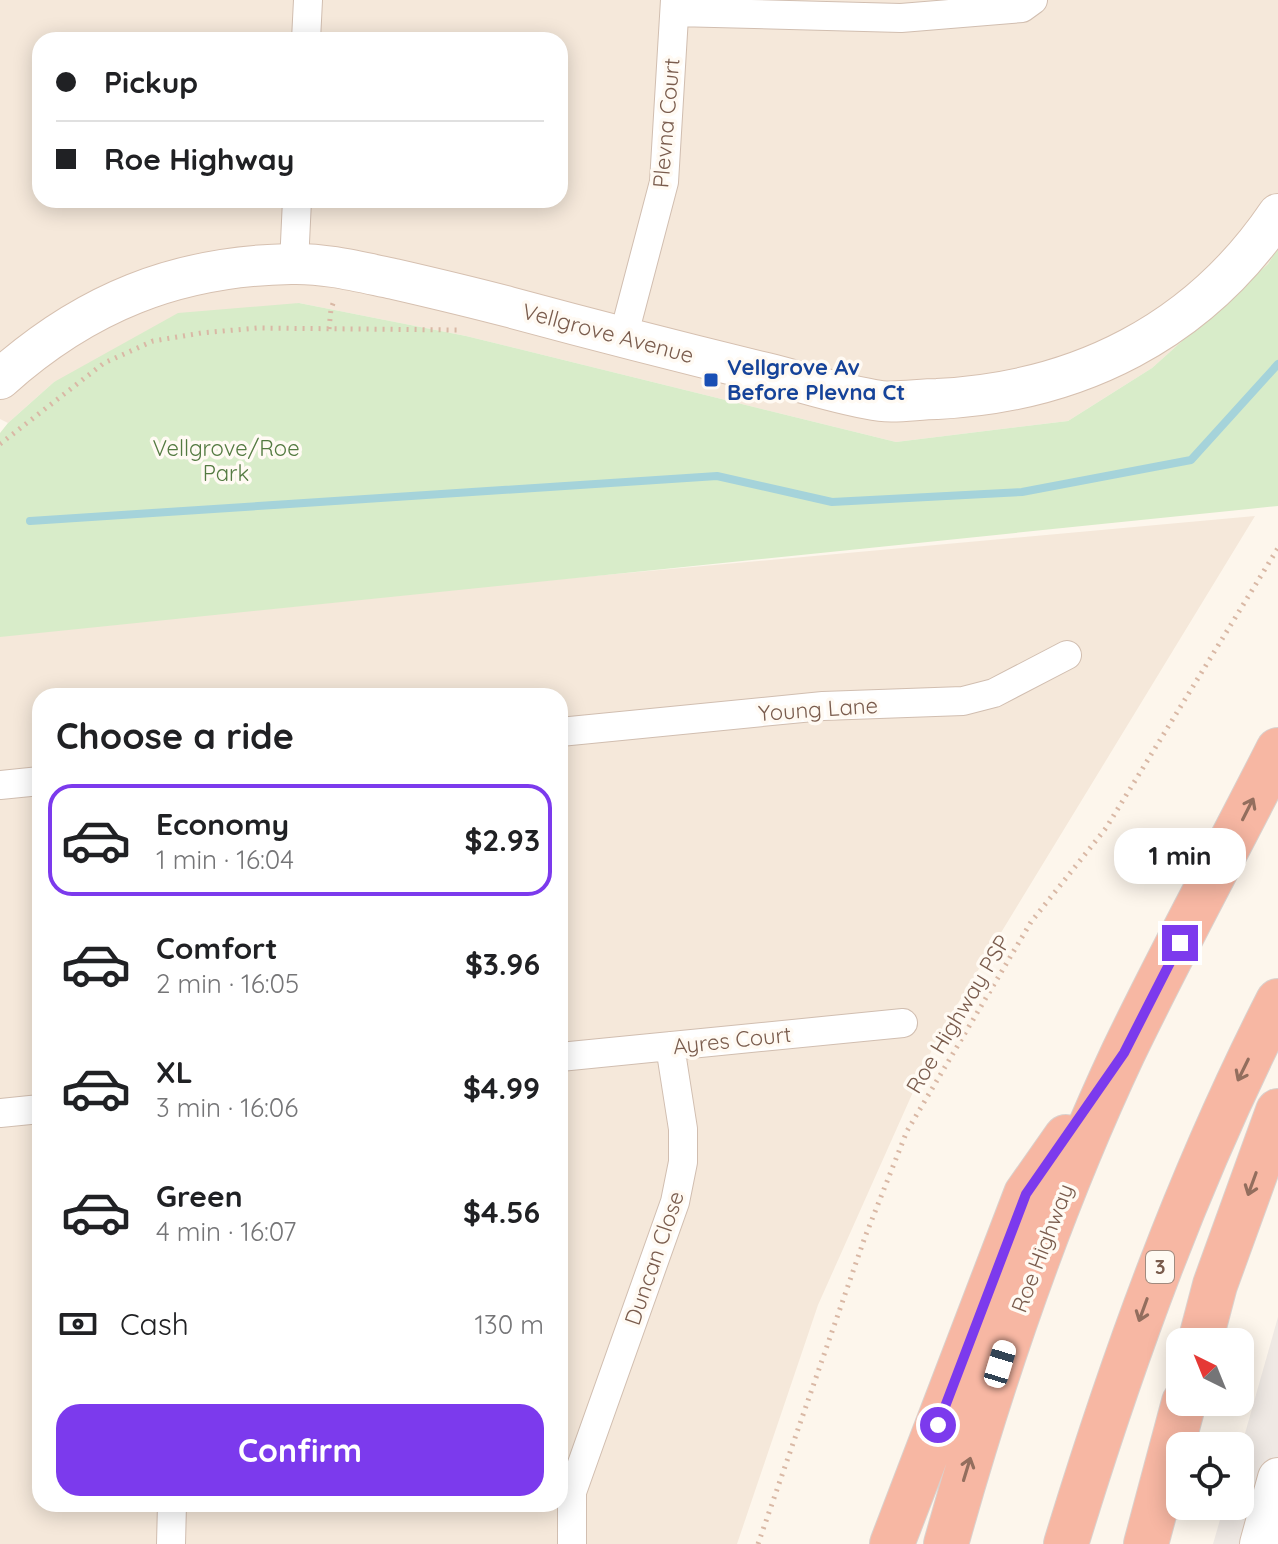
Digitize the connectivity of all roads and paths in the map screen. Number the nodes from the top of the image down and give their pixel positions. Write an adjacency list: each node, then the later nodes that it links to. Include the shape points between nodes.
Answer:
1 (308, 0): 4 (street)
2 (1033, 0): 3 (street, via 1022,8 901,18)
3 (675, 6): 8 (street, Plevna Court, via 664,182)
4 (306, 32)
5 (297, 208): 7 (street)
6 (1278, 214): 8 (street, Vellgrove Avenue, via 1209,296 1144,343 1069,377 979,397 882,401)
7 (294, 264): 8 (street, Vellgrove Avenue, via 342,268 465,295); 9 (street, Vellgrove Avenue, via 237,267 158,283 93,312 47,340)
8 (623, 338)
9 (0, 379)
10 (1278, 548): 31 (path, Roe Highway PSP, via 1106,828 1031,922 907,1131)
11 (1067, 655): 12 (street, Young Lane, via 994,693 963,701 823,706)
12 (568, 731)
13 (1278, 750): 19 (highway, Roe Highway, one-way to 13)
14 (32, 782): 15 (street)
15 (0, 785)
16 (1278, 1001): 34 (highway, 3, one-way to 34, via 1228,1102 1146,1303)
17 (903, 1023): 18 (street, Ayres Court)
18 (670, 1046): 20 (street, Ayres Court); 26 (street, Duncan Close, via 683,1129 675,1202)
19 (1124, 1053): 32 (highway, via 1026,1194); 33 (highway, Roe Highway, one-way to 19, via 1009,1335)
20 (568, 1056)
21 (32, 1110): 23 (street)
22 (1278, 1111): 24 (highway, one-way to 24)
23 (0, 1113)
24 (1204, 1328)
25 (1180, 1416): 35 (highway)
26 (571, 1459): 30 (street, Duncan Close)
27 (1278, 1478): 36 (street)
28 (172, 1512): 29 (street)
29 (171, 1544)
30 (572, 1544)
31 (758, 1544)
32 (892, 1544)
33 (946, 1544)
34 (1066, 1544)
35 (1146, 1544)
36 (1260, 1544)

